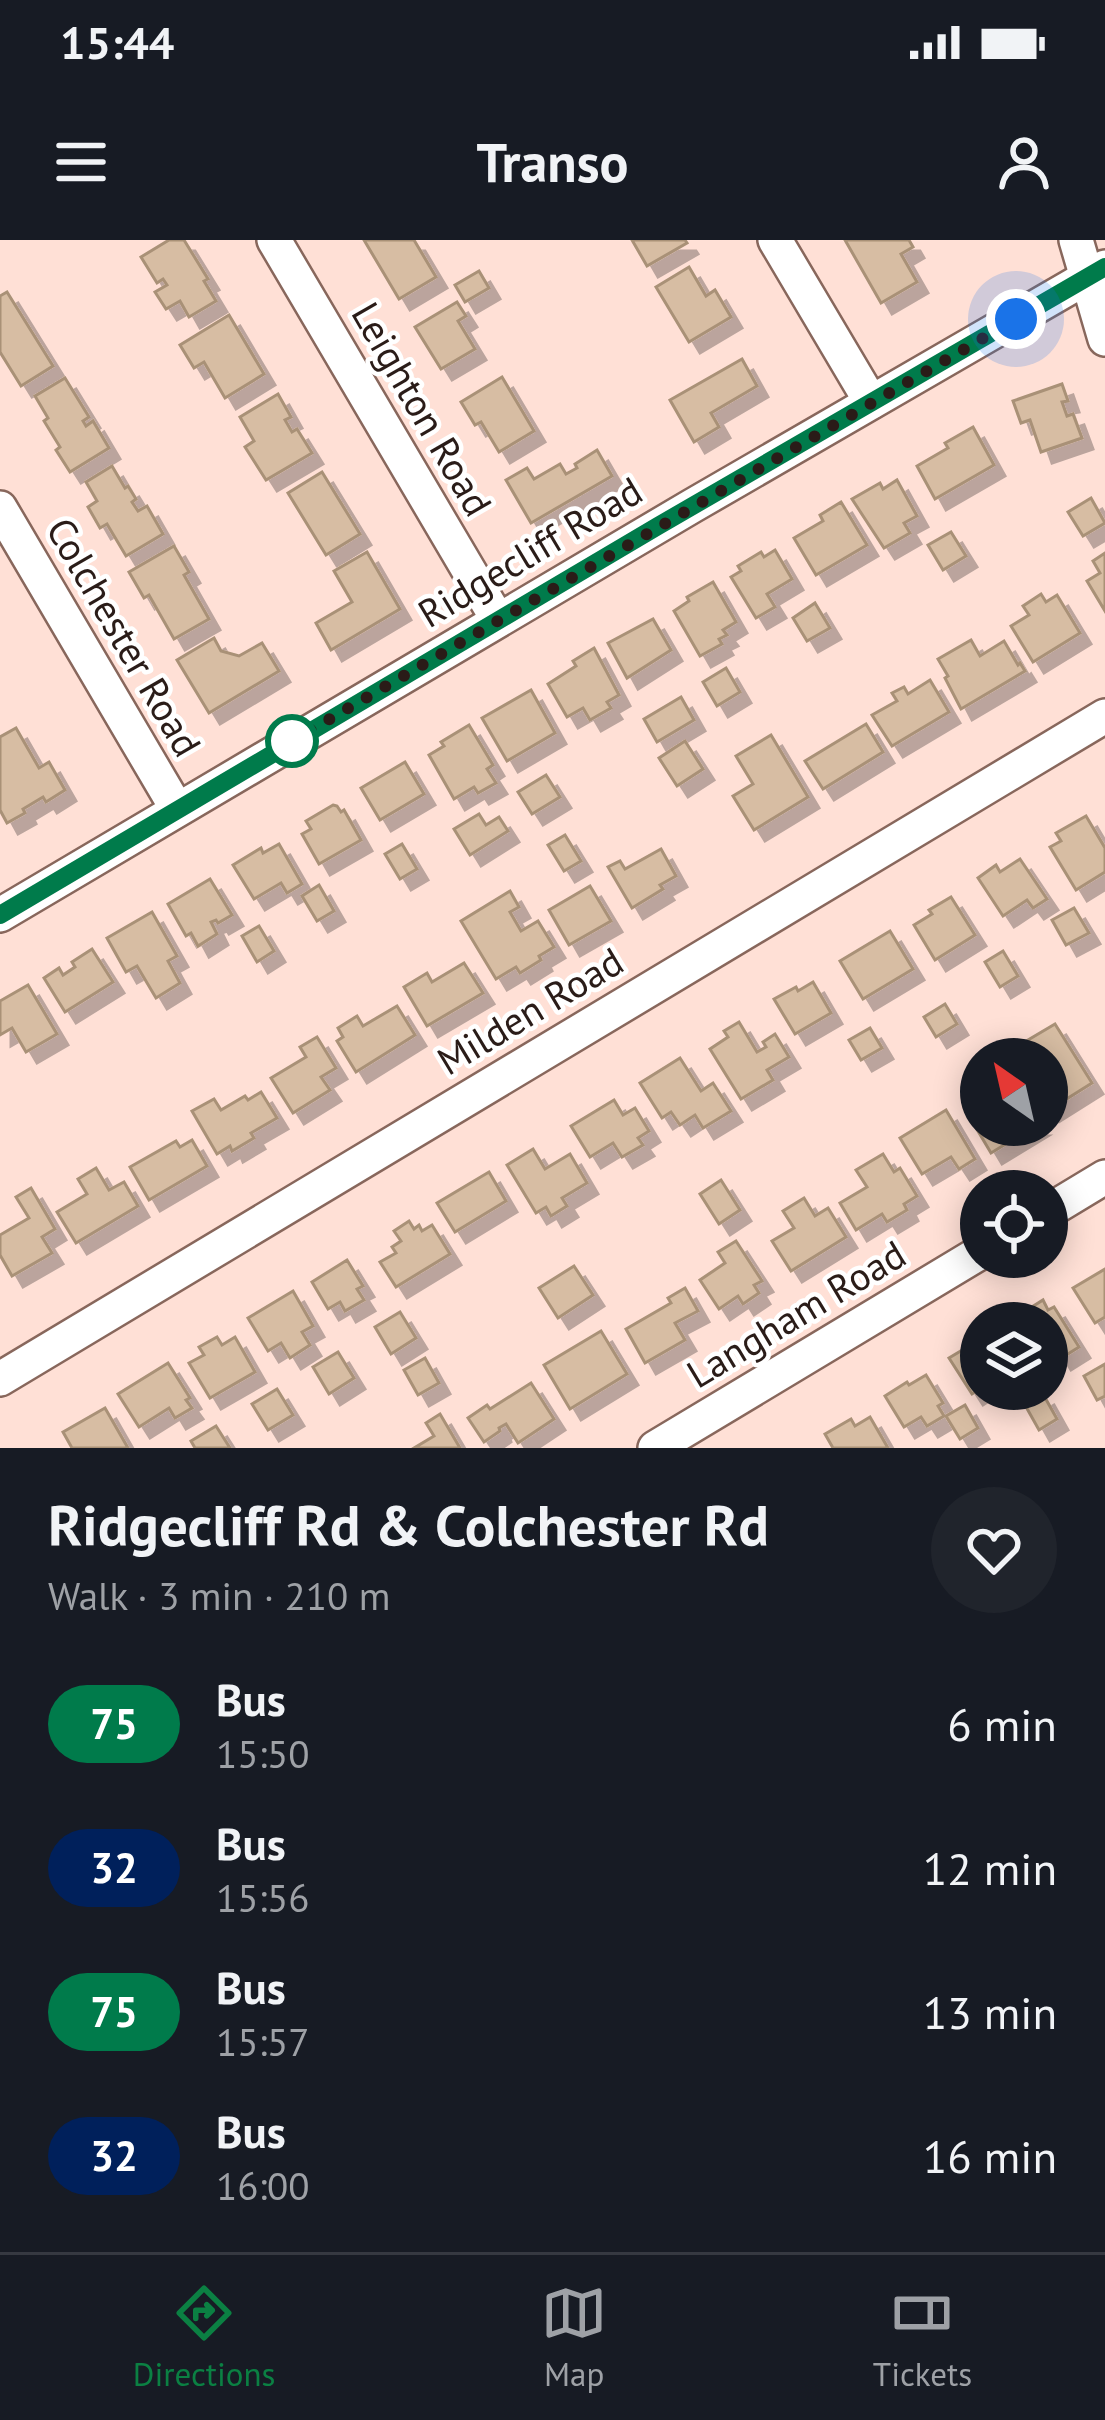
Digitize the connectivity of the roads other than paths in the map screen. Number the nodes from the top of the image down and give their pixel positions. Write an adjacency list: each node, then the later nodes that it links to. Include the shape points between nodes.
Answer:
1 (274, 240): 8 (street, Leighton Road)
2 (775, 240): 6 (street)
3 (1076, 240): 4 (street)
4 (1096, 272): 5 (street); 6 (street, Ridgecliff Road)
5 (1105, 339)
6 (872, 402): 8 (street, Ridgecliff Road)
7 (0, 508): 10 (street, Colchester Road)
8 (498, 620): 10 (street, Ridgecliff Road)
9 (1105, 716): 15 (street, Milden Road)
10 (176, 809): 11 (street, Ridgecliff Road)
11 (0, 915)
12 (1105, 1177): 13 (street)
13 (1068, 1199)
14 (960, 1265): 16 (street, Langham Road)
15 (0, 1379)
16 (655, 1448)

